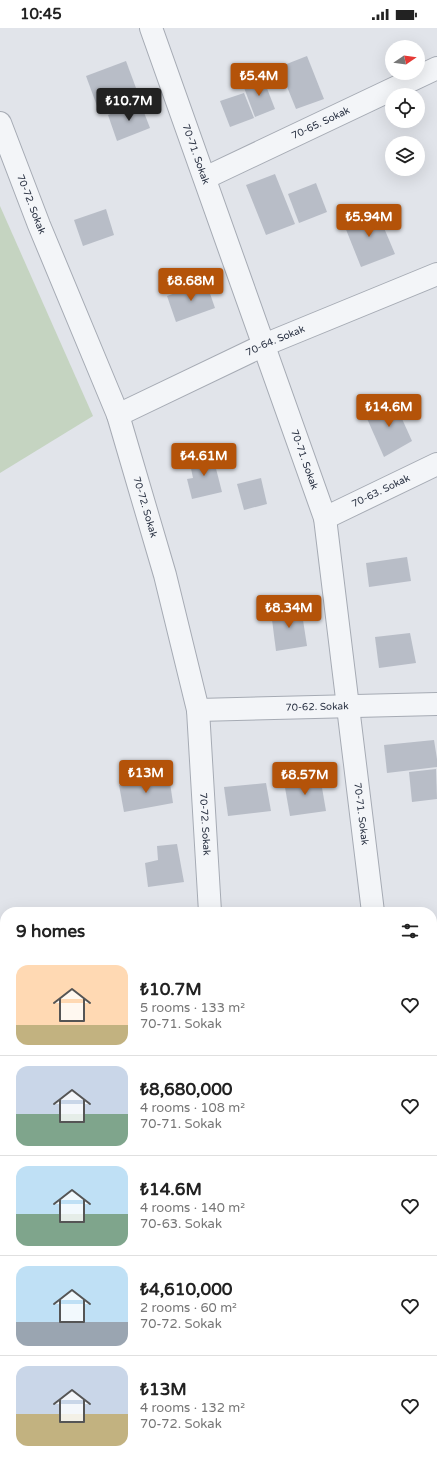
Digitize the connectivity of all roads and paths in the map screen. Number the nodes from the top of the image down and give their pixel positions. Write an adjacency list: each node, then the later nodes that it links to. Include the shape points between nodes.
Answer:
1 (151, 28): 4 (street, 70-71. Sokak)
2 (437, 68): 4 (street, 70-65. Sokak)
3 (0, 123): 7 (street, 70-72. Sokak, via 39,226)
4 (205, 178): 6 (street, 70-71. Sokak)
5 (437, 274): 6 (street, 70-64. Sokak)
6 (264, 345): 7 (street, 70-64. Sokak); 9 (street, 70-71. Sokak)
7 (118, 415): 12 (street, 70-72. Sokak, via 165,575)
8 (437, 464): 9 (street, 70-63. Sokak)
9 (325, 518): 11 (street, 70-71. Sokak)
10 (437, 704): 11 (street, 70-62. Sokak)
11 (348, 706): 12 (street, 70-62. Sokak); 14 (street, 70-71. Sokak)
12 (198, 710): 13 (street, 70-72. Sokak)
13 (210, 907)
14 (372, 907)

